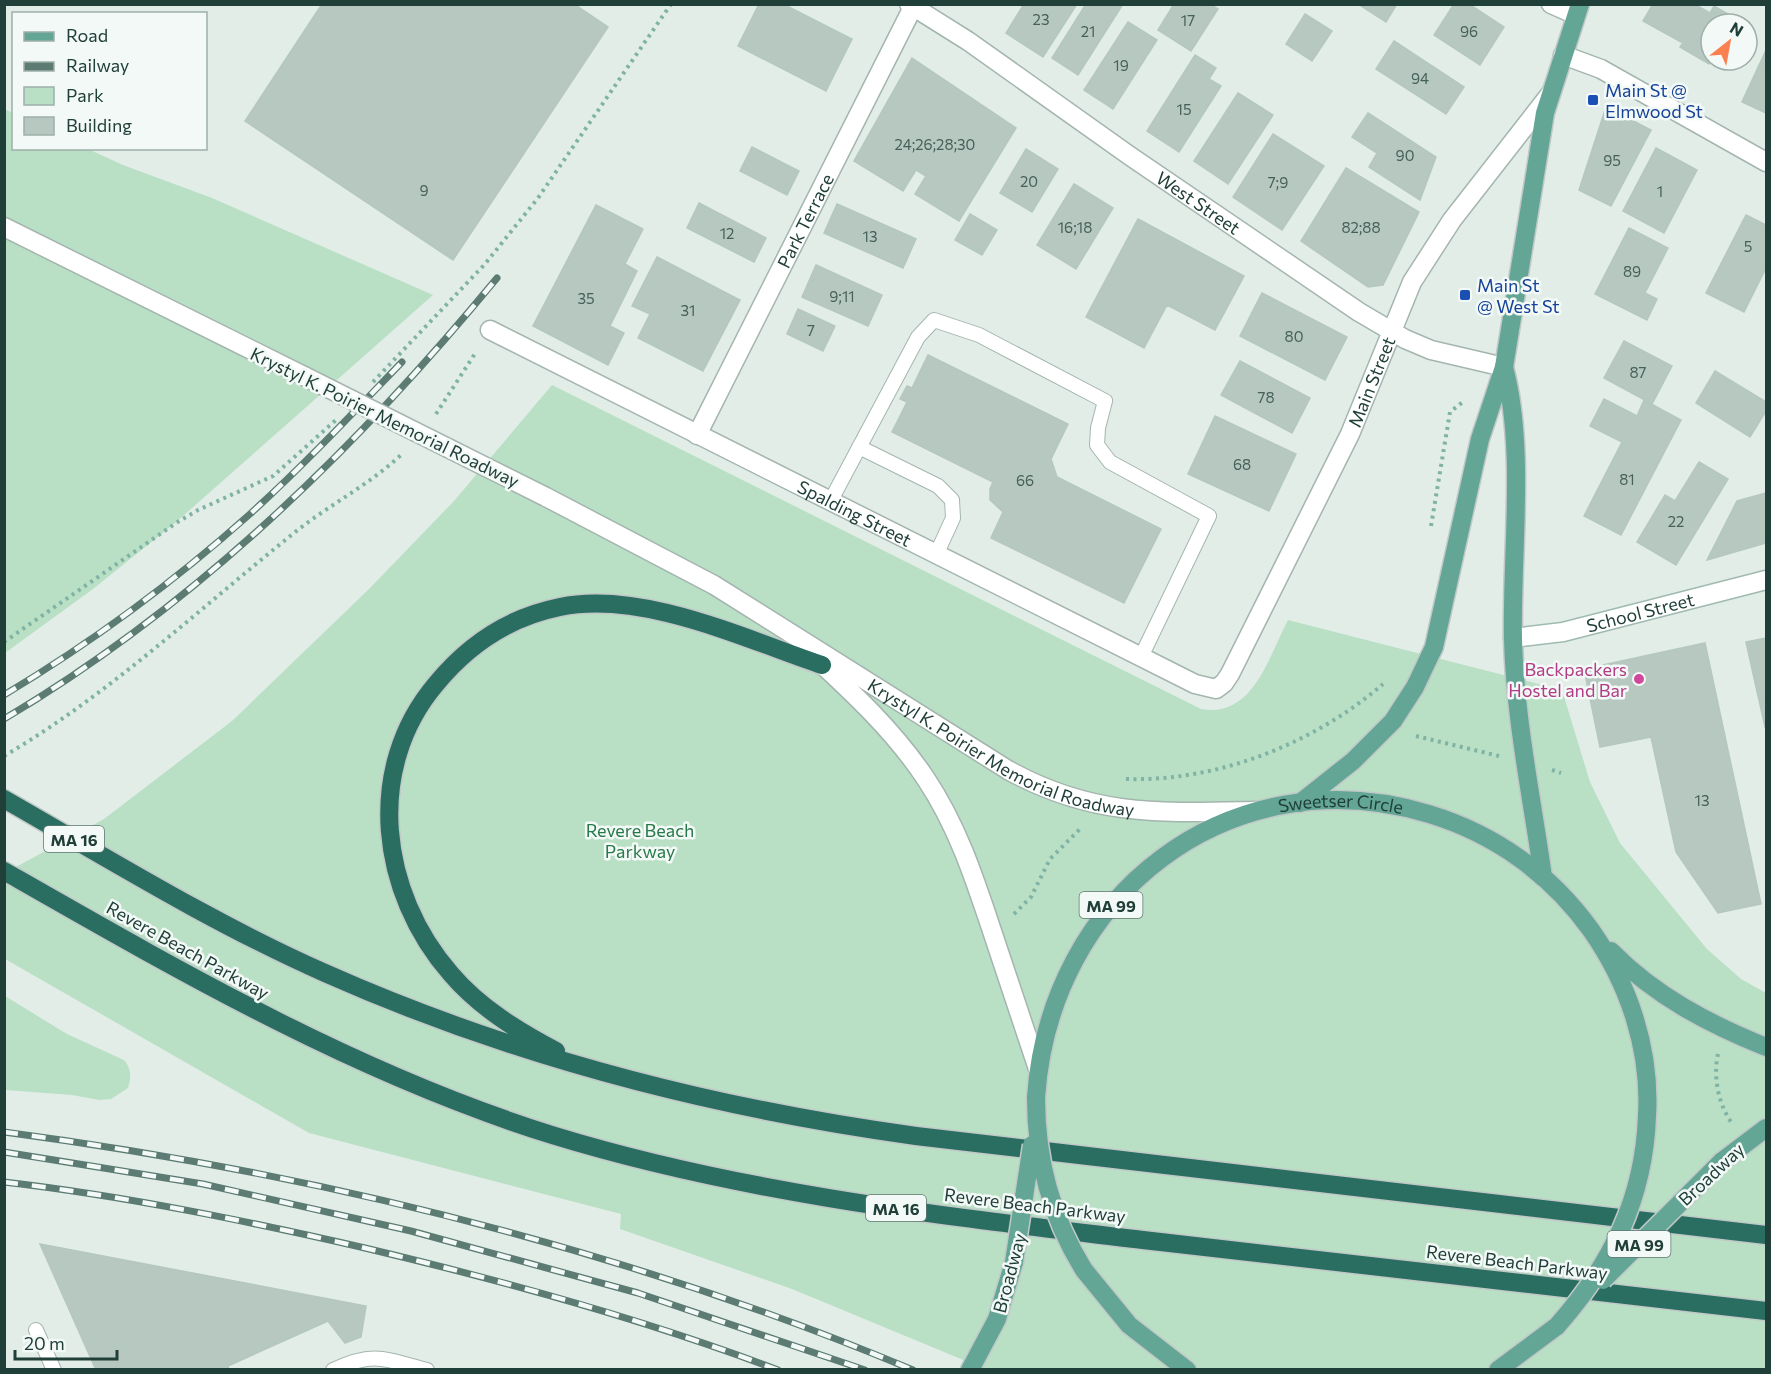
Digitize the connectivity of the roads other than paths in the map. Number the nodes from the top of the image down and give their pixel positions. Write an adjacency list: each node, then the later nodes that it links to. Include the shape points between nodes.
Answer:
1 (1551, 4): 3 (street)
2 (911, 6): 9 (street, West Street, via 969,41 1130,156); 11 (street, Park Terrace)
3 (1578, 10): 4 (main road, Main Street)
4 (1563, 55): 5 (main road, Main Street); 6 (street, via 1601,69)
5 (1551, 93): 9 (street, Main Street, via 1432,248 1405,295); 10 (main road, Main Street, via 1536,159)
6 (1767, 162)
7 (4, 227): 16 (street, Krystyl K. Poirier Memorial Roadway, bridge, via 546,497 685,568)
8 (490, 330): 11 (street, Spalding Street)
9 (1392, 331): 10 (street, West Street, via 1443,354); 20 (street, Main Street, via 1339,457)
10 (1504, 367): 17 (main road, Main Street, via 1515,427); 22 (main road, Main Street, via 1482,432 1442,619 1428,661 1408,700 1384,732)
11 (697, 435): 13 (street, Spalding Street)
12 (859, 447): 13 (lane); 14 (lane, via 938,486 952,500 953,518); 18 (lane, via 918,337 934,320 979,335 1105,401 1097,446 1110,462 1209,516)
13 (830, 502): 14 (street, Spalding Street)
14 (936, 555): 18 (street, Spalding Street)
15 (1767, 580): 17 (street, School Street, via 1563,632)
16 (762, 614): 19 (street, Krystyl K. Poirier Memorial Roadway); 23 (street, Krystyl K. Poirier Memorial Roadway, via 1008,770 1055,793 1087,804 1138,810)
17 (1513, 638): 25 (main road, Main Street, via 1517,708)
18 (1141, 657): 20 (street, Spalding Street, via 1200,687)
19 (822, 665): 28 (street, Krystyl K. Poirier Memorial Roadway, via 892,736 926,778 945,810 981,896); 29 (highway, via 661,612 622,604 561,606 504,626 470,649 430,690 410,722 391,778 389,818 400,886 420,932 451,975 485,1006 539,1042)
20 (1220, 687)
21 (4, 799): 29 (highway, MA 16, via 258,941 370,992 495,1040)
22 (1300, 803): 23 (main road, Sweetser Circle / MA 99); 25 (main road, Sweetser Circle / MA 99, via 1366,801 1417,810 1489,838)
23 (1263, 811): 28 (main road, Sweetser Circle / MA 99, via 1230,821 1191,840 1156,862 1116,899 1083,942 1059,989)
24 (4, 871): 33 (highway, Revere Beach Parkway / MA 16, via 259,1014 372,1067 549,1134 670,1167 811,1196 1012,1224)
25 (1543, 877): 26 (main road, Sweetser Circle / MA 99)
26 (1581, 916): 27 (main road, MA 99, via 1634,973 1666,997 1695,1015); 34 (main road, Sweetser Circle, bridge, via 1613,965 1636,1022 1646,1072 1647,1116 1641,1172 1619,1238 1590,1287)
27 (1767, 1047)
28 (1038, 1069): 30 (main road, Sweetser Circle / MA 99)
29 (613, 1076): 32 (highway, MA 16, via 732,1106 906,1135)
30 (1036, 1098): 39 (main road, Broadway / MA 99, bridge, via 1014,1262 1003,1303); 40 (main road, Sweetser Circle, bridge, via 1039,1148 1047,1188 1058,1221 1084,1270 1129,1326)
31 (1767, 1128): 34 (main road, Broadway / MA 99, bridge, via 1721,1162)
32 (1767, 1234)
33 (1767, 1311)
34 (1557, 1326): 41 (main road, Sweetser Circle / MA 99)
35 (36, 1330): 36 (lane)
36 (54, 1370)
37 (333, 1370): 38 (lane, via 373,1356)
38 (426, 1370)
39 (970, 1370)
40 (1187, 1370)
41 (1498, 1370)

